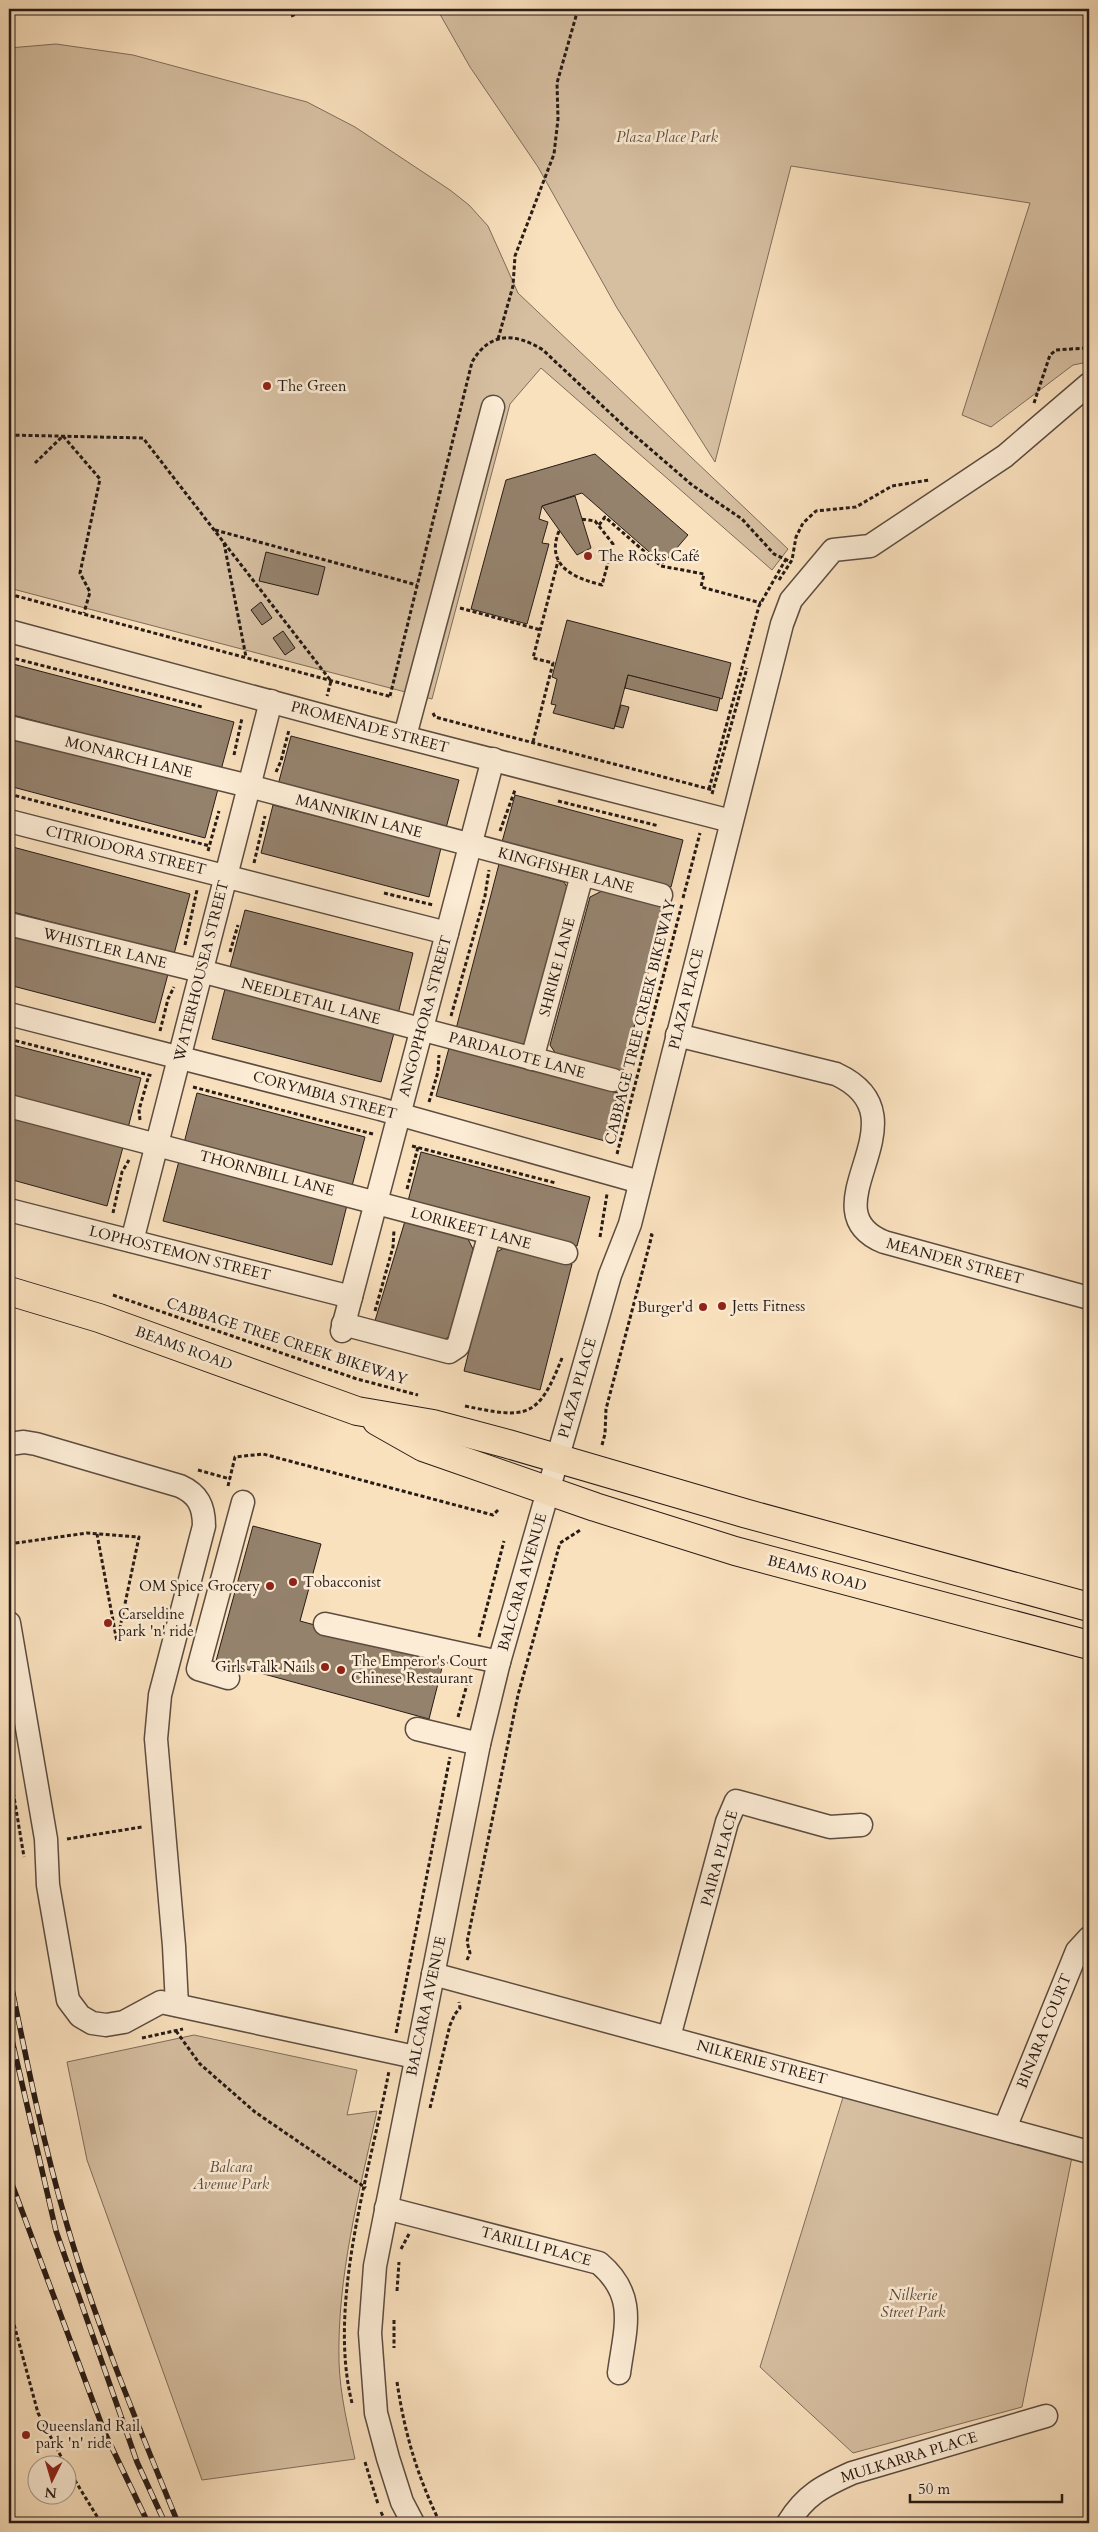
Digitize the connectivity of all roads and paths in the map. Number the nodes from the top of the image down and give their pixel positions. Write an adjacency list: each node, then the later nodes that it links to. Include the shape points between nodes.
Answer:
1 (309, 9): 3 (path)
2 (578, 9): 4 (path, via 557,82 558,119 554,154 515,256 513,286)
3 (290, 16)
4 (498, 340): 18 (path, via 511,337 528,341 543,350 633,435 692,485 742,519 774,554); 20 (path, via 480,349 472,362)
5 (1089, 345): 8 (path, via 1086,348 1056,350 1050,355)
6 (1089, 384): 40 (street, PLAZA PLACE, via 1005,456 870,546 833,550 791,600)
7 (493, 407): 31 (street)
8 (1030, 411)
9 (9, 435): 10 (path)
10 (63, 436): 11 (path); 15 (path, via 143,438); 24 (path, via 100,479 80,573 90,592)
11 (35, 462)
12 (933, 479): 18 (path, via 892,486 856,507 816,511 798,531 791,562)
13 (581, 519): 14 (path, via 596,521)
14 (599, 525): 19 (path, via 613,544 602,586 572,575); 22 (path, via 605,518 661,566 704,574 701,587)
15 (215, 530): 17 (path); 20 (path)
16 (559, 531): 19 (path, via 555,547)
17 (224, 542): 27 (path); 28 (path)
18 (786, 559): 22 (path)
19 (558, 561): 25 (path)
20 (417, 585): 29 (path)
21 (9, 594): 24 (path)
22 (761, 603): 35 (path, via 711,789)
23 (454, 606): 25 (path)
24 (84, 613): 27 (path)
25 (541, 630): 35 (path, via 534,658 553,663)
26 (9, 631): 30 (street, PROMENADE STREET)
27 (246, 657): 28 (path)
28 (331, 680): 29 (path); 32 (path)
29 (390, 696): 31 (path)
30 (271, 701): 32 (street, PROMENADE STREET); 37 (street, WATERHOUSEA STREET)
31 (415, 702): 34 (street); 35 (path, via 427,704 435,717)
32 (323, 715): 34 (street, PROMENADE STREET)
33 (9, 727): 37 (street, MONARCH LANE)
34 (404, 736): 36 (street, PROMENADE STREET)
35 (533, 742)
36 (494, 759): 40 (street, PROMENADE STREET); 42 (street, ANGOPHORA STREET)
37 (249, 786): 42 (street, MANNIKIN LANE); 43 (street, WATERHOUSEA STREET)
38 (515, 790): 42 (path, via 505,819)
39 (9, 821): 43 (street, CITRIODORA STREET)
40 (731, 821): 51 (street, PLAZA PLACE)
41 (701, 829): 65 (path, CABBAGE TREE CREEK BIKEWAY)
42 (480, 848): 44 (street, KINGFISHER LANE); 47 (street, ANGOPHORA STREET); 50 (path, via 485,896 455,1009)
43 (226, 875): 47 (street, CITRIODORA STREET); 48 (street, WATERHOUSEA STREET)
44 (582, 875): 45 (street, KINGFISHER LANE); 54 (street, SHRIKE LANE)
45 (661, 895)
46 (9, 924): 48 (street, WHISTLER LANE)
47 (447, 933): 50 (street, ANGOPHORA STREET)
48 (202, 971): 50 (street, NEEDLETAIL LANE); 53 (street, WATERHOUSEA STREET)
49 (9, 1014): 53 (street, CORYMBIA STREET)
50 (432, 1033): 54 (street, PARDALOTE LANE); 58 (street, ANGOPHORA STREET); 59 (path, via 438,1072)
51 (677, 1035): 63 (street, PLAZA PLACE); 77 (street, MEANDER STREET, via 836,1074 862,1090 869,1100 873,1123 856,1208 860,1223 869,1235 884,1242)
52 (9, 1039): 55 (path)
53 (179, 1057): 55 (street, WATERHOUSEA STREET); 58 (street, CORYMBIA STREET)
54 (532, 1059): 56 (street, PARDALOTE LANE)
55 (174, 1080): 60 (path); 61 (street, WATERHOUSEA STREET)
56 (613, 1080)
57 (9, 1106): 61 (street, THORNBILL LANE)
58 (399, 1114): 59 (street, CORYMBIA STREET); 60 (street, ANGOPHORA STREET)
59 (424, 1122): 62 (path); 65 (street, CORYMBIA STREET)
60 (392, 1140): 62 (path); 67 (street, ANGOPHORA STREET)
61 (157, 1144): 67 (street, THORNBILL LANE); 72 (street, WATERHOUSEA STREET)
62 (418, 1148): 64 (path); 67 (path, via 410,1184)
63 (640, 1182): 65 (street, CORYMBIA STREET); 85 (street, PLAZA PLACE)
64 (560, 1184)
65 (610, 1185): 66 (path); 69 (path, CABBAGE TREE CREEK BIKEWAY)
66 (598, 1193)
67 (386, 1205): 70 (street, LORIKEET LANE); 76 (street, ANGOPHORA STREET); 78 (path, via 392,1247)
68 (9, 1210): 72 (street, LOPHOSTEMON STREET)
69 (604, 1221)
70 (490, 1233): 73 (street, LORIKEET LANE); 78 (street, via 458,1346 450,1352)
71 (652, 1235): 84 (path, via 606,1409)
72 (132, 1241): 76 (street, LOPHOSTEMON STREET)
73 (566, 1253)
74 (9, 1292): 82 (main road, BEAMS ROAD, via 99,1318)
75 (108, 1294): 80 (path, CABBAGE TREE CREEK BIKEWAY, via 357,1379)
76 (351, 1297): 78 (street, ANGOPHORA STREET, via 342,1327)
77 (1089, 1298)
78 (370, 1331)
79 (550, 1386): 81 (path, via 534,1408 517,1414)
80 (423, 1396)
81 (458, 1404)
82 (357, 1411): 85 (main road, BEAMS ROAD, via 433,1424); 86 (main road, BEAMS ROAD, via 423,1447)
83 (9, 1444): 110 (street, via 36,1444 180,1486 190,1491 202,1506 204,1526 160,1695 156,1731 174,1946)
84 (602, 1445)
85 (558, 1458): 86 (street); 92 (main road, BEAMS ROAD, via 744,1513)
86 (547, 1492): 95 (main road, BEAMS ROAD, via 735,1550); 96 (street, BALCARA AVENUE)
87 (234, 1498): 88 (path, via 235,1457 264,1454 493,1515); 97 (street, via 198,1669)
88 (499, 1509)
89 (582, 1529): 107 (path, via 560,1543 518,1695 480,1875 467,1942 470,1953)
90 (97, 1534): 90 (path, via 139,1538 117,1642 111,1606); 91 (path)
91 (9, 1544)
92 (1089, 1606)
93 (9, 1623): 103 (street)
94 (325, 1624): 96 (street)
95 (1089, 1645)
96 (499, 1662): 99 (street, BALCARA AVENUE)
97 (228, 1678)
98 (417, 1729): 99 (street)
99 (479, 1744): 108 (street, BALCARA AVENUE)
100 (9, 1766): 104 (path)
101 (861, 1825): 113 (street, PAIRA PLACE, via 830,1827 736,1802 727,1822)
102 (148, 1826): 103 (path)
103 (46, 1842): 104 (path); 110 (street, via 48,1884 68,2000 80,2016 92,2023 106,2025 124,2022)
104 (22, 1846): 105 (path)
105 (25, 1865)
106 (1089, 1938): 117 (street, BINARA COURT, via 1077,1952)
107 (466, 1960)
108 (433, 1974): 113 (street, NILKERIE STREET); 115 (street, BALCARA AVENUE)
109 (459, 2001): 116 (path, via 460,2008 450,2025)
110 (169, 2003): 115 (street)
111 (192, 2029): 112 (path)
112 (176, 2031): 114 (path); 119 (path, via 200,2064 255,2112 360,2183)
113 (669, 2037): 117 (street, NILKERIE STREET)
114 (138, 2039)
115 (415, 2057): 119 (street, BALCARA AVENUE)
116 (428, 2117)
117 (1005, 2128): 118 (street, NILKERIE STREET)
118 (1089, 2152)
119 (386, 2208): 127 (street, TARILLI PLACE, via 599,2263 611,2273 627,2305); 133 (street, BALCARA AVENUE, via 371,2295 371,2369 376,2413 388,2458 402,2502)
120 (409, 2234): 121 (path)
121 (400, 2251)
122 (400, 2260): 123 (path)
123 (396, 2296)
124 (9, 2306): 130 (path, via 38,2413)
125 (394, 2314): 126 (path)
126 (394, 2357)
127 (619, 2373)
128 (396, 2375): 134 (path, via 404,2429 422,2484)
129 (1046, 2416): 135 (street, MULKARRA PLACE, via 852,2472 823,2486 800,2504)
130 (60, 2454)
131 (78, 2485): 132 (path)
132 (101, 2523)
133 (413, 2523)
134 (440, 2523)
135 (788, 2523)

